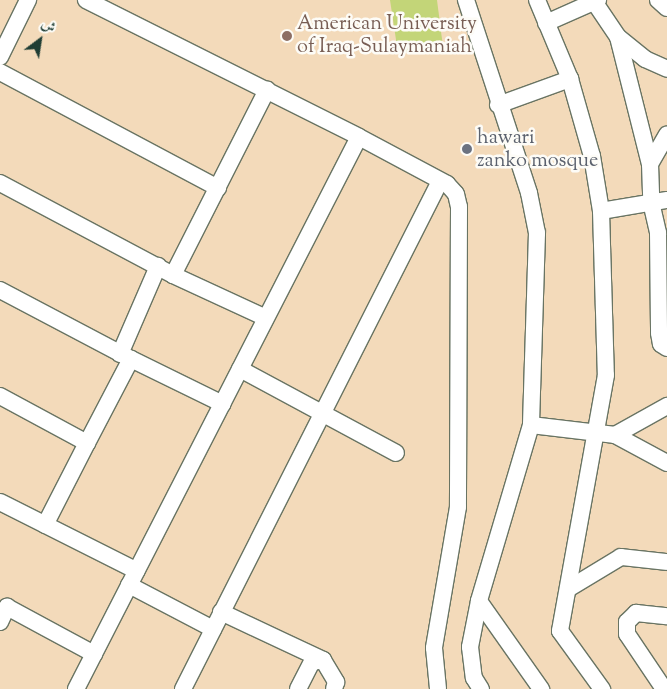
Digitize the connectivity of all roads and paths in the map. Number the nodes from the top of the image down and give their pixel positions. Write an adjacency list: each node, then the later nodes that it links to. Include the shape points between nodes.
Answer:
1 (28, 0): 10 (street)
2 (86, 0): 14 (street)
3 (466, 0): 15 (street)
4 (537, 0): 8 (street)
5 (658, 0): 7 (street)
6 (595, 1): 8 (street); 9 (street)
7 (667, 8)
8 (546, 23): 13 (street)
9 (618, 37): 11 (street, via 645,59); 18 (street)
10 (0, 57)
11 (667, 69)
12 (0, 72): 21 (street)
13 (570, 79): 15 (street); 23 (street, via 592,156)
14 (267, 90): 17 (street); 21 (street)
15 (498, 105): 36 (street, via 529,193 537,233)
16 (667, 135): 18 (street)
17 (359, 137): 19 (street); 28 (street)
18 (650, 164): 22 (street)
19 (440, 180): 35 (street); 58 (street, via 456,194 460,207 456,527 434,648)
20 (0, 183): 25 (street)
21 (218, 188): 26 (street)
22 (659, 201): 23 (street); 24 (street)
23 (601, 211): 37 (street, via 606,375)
24 (663, 237): 29 (street, via 659,334 661,344)
25 (158, 266): 26 (street); 30 (street)
26 (173, 275): 28 (street)
27 (0, 290): 30 (street)
28 (266, 318): 31 (street)
29 (667, 348)
30 (125, 356): 33 (street); 39 (street)
31 (240, 369): 33 (street); 35 (street)
32 (0, 396): 39 (street)
33 (223, 404): 45 (street)
34 (667, 406): 38 (street)
35 (324, 412): 40 (street); 49 (street)
36 (530, 425): 37 (street); 47 (street)
37 (596, 433): 38 (street); 46 (street)
38 (615, 435): 41 (street)
39 (87, 443): 43 (street)
40 (396, 453)
41 (667, 463)
42 (0, 502): 43 (street)
43 (45, 525): 45 (street)
44 (667, 562): 46 (street, via 621,556)
45 (133, 578): 51 (street); 52 (street)
46 (568, 589): 61 (street, via 560,632)
47 (479, 601): 59 (street, via 470,648 474,678); 60 (street)
48 (2, 611): 52 (street)
49 (221, 612): 51 (street); 53 (street)
50 (667, 616): 62 (street, via 636,613 628,622 626,634)
51 (213, 629): 55 (street)
52 (94, 654): 54 (street)
53 (323, 660): 56 (street, via 312,662); 57 (street, via 336,682)
54 (76, 689)
55 (182, 689)
56 (298, 689)
57 (334, 689)
58 (438, 689)
59 (481, 689)
60 (541, 689)
61 (602, 689)
62 (664, 689)

